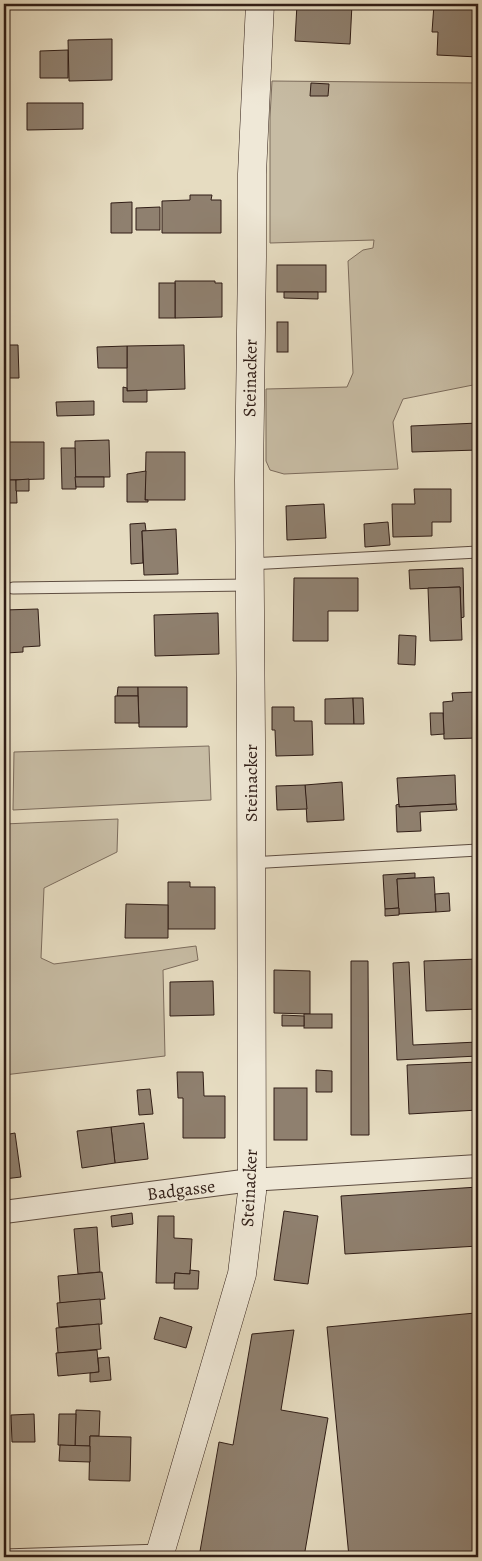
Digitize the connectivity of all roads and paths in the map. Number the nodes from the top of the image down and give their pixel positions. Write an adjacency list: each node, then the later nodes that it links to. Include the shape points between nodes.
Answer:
1 (260, 4): 3 (street, Steinacker, via 252,174)
2 (478, 552): 3 (lane)
3 (249, 574): 4 (lane); 6 (street, Steinacker)
4 (13, 588)
5 (478, 850): 6 (lane)
6 (250, 863): 8 (street, Steinacker)
7 (478, 1166): 8 (street, Badgasse)
8 (252, 1180): 9 (street, Badgasse); 10 (street, Steinacker, via 242,1274)
9 (4, 1212)
10 (160, 1554): 11 (lane, Steinacker)
11 (4, 1555)

